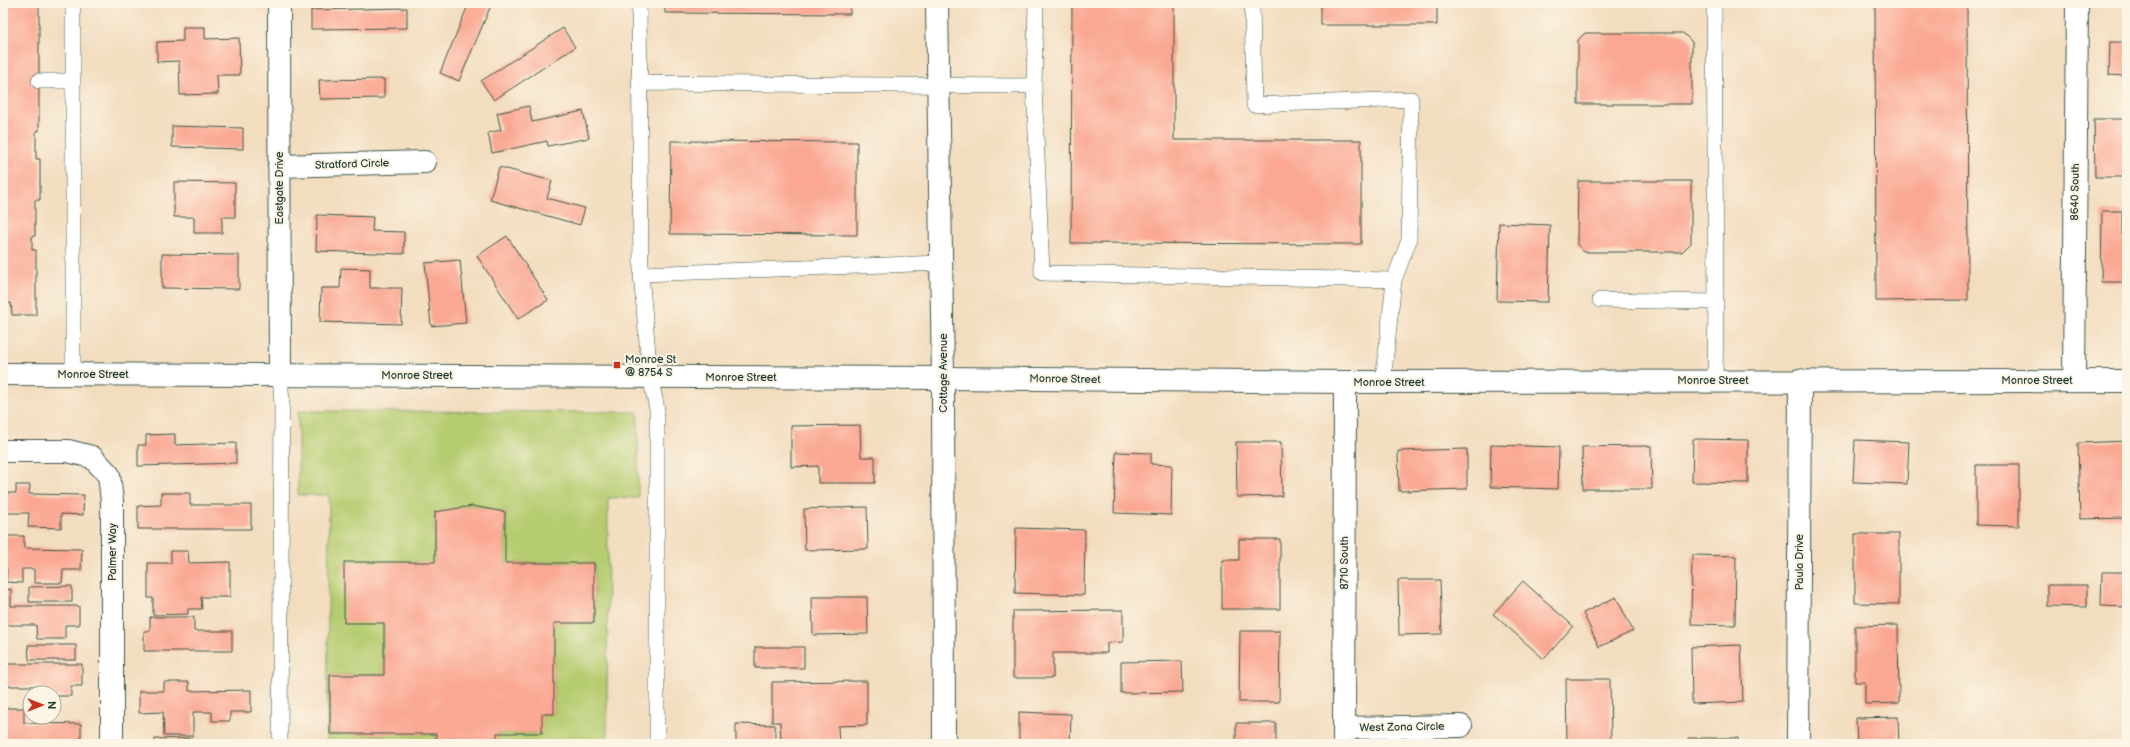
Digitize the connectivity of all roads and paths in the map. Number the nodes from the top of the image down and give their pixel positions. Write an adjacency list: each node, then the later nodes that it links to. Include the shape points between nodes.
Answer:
1 (73, 3): 9 (lane)
2 (278, 3): 15 (street, Eastgate Drive)
3 (639, 3): 11 (lane)
4 (937, 3): 12 (street, Cottage Avenue)
5 (1036, 3): 13 (lane)
6 (1252, 3): 18 (lane, via 1254,105 1411,99 1409,240)
7 (1714, 3): 20 (lane)
8 (2077, 3): 28 (street, 8640 South)
9 (73, 80): 10 (lane); 22 (lane)
10 (39, 81)
11 (640, 83): 12 (lane); 17 (lane)
12 (939, 85): 13 (lane); 16 (street, Cottage Avenue)
13 (1034, 86): 18 (lane, via 1042,273)
14 (426, 162): 15 (street, Stratford Circle)
15 (279, 166): 23 (street, Eastgate Drive)
16 (942, 263): 17 (lane); 25 (street, Cottage Avenue)
17 (641, 274): 24 (lane)
18 (1394, 280): 31 (lane)
19 (1600, 300): 20 (lane)
20 (1716, 302): 26 (lane)
21 (3, 374): 22 (street, Monroe Street)
22 (73, 374): 23 (street, Monroe Street)
23 (280, 374): 24 (street, Monroe Street); 36 (lane)
24 (650, 376): 25 (street, Monroe Street); 37 (lane, via 657,409)
25 (944, 378): 30 (street, Monroe Street); 38 (street, Cottage Avenue)
26 (1715, 380): 27 (street, Monroe Street); 31 (street, Monroe Street)
27 (1800, 380): 28 (street, Monroe Street); 39 (street, Paula Drive)
28 (2074, 380): 29 (street, Monroe Street)
29 (2127, 381)
30 (1345, 382): 31 (street, Monroe Street); 34 (street, 8710 South)
31 (1384, 382)
32 (3, 451): 35 (street, Palmer Way, via 68,451 92,457 109,475 112,500)
33 (1461, 726): 34 (street, West Zona Circle)
34 (1344, 736)
35 (112, 744)
36 (280, 744)
37 (657, 744)
38 (944, 744)
39 (1798, 744)

